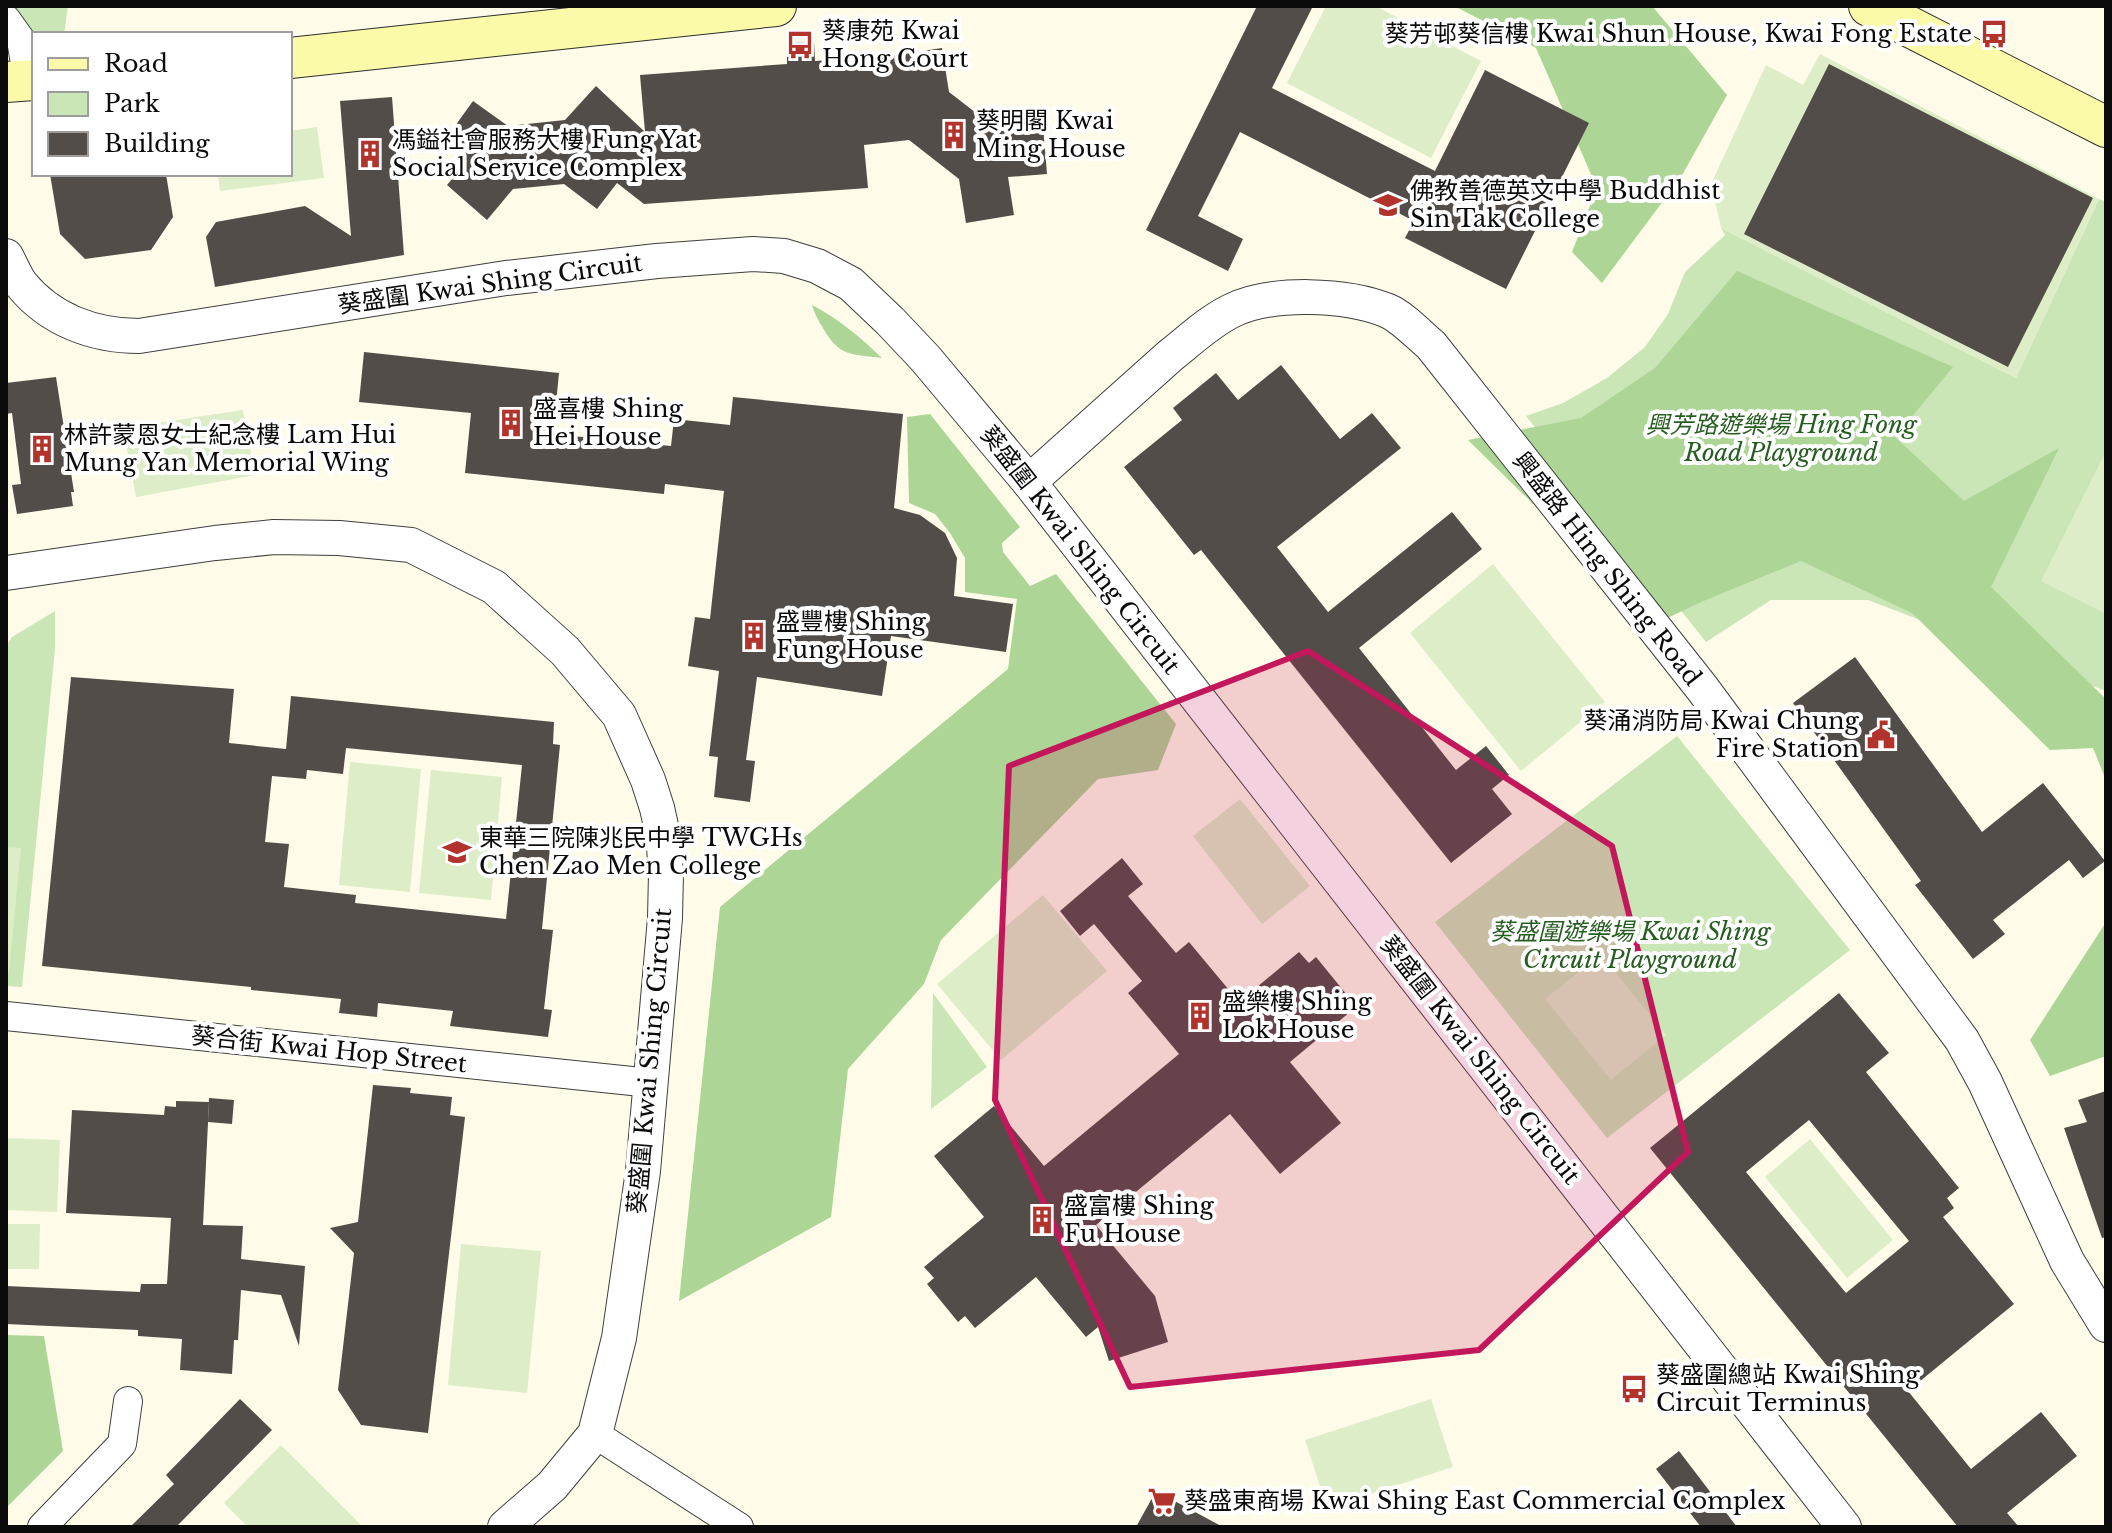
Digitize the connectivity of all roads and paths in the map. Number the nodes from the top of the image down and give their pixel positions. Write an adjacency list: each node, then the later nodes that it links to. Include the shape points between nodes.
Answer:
1 (776, 6): 4 (main road)
2 (1869, 6): 6 (main road)
3 (6, 19): 5 (street, via 21,40)
4 (292, 58)
5 (23, 81)
6 (2106, 127)
7 (6, 256): 8 (street, 葵盛圍 Kwai Shing Circuit, via 21,283 43,304 75,325 116,336 506,278 657,261 784,256 851,284 925,358)
8 (1029, 482): 12 (street, 興盛路 Hing Shing Road, via 1171,355 1231,311 1276,297 1342,299 1390,312 1431,345 1702,688 1962,1040 2067,1261); 18 (street, 葵盛圍 Kwai Shing Circuit)
9 (6, 573): 11 (street, 葵盛圍 Kwai Shing Circuit, via 215,543 339,538 411,545 494,587 565,651 619,715 657,808 665,903)
10 (6, 1016): 11 (street, 葵合街 Kwai Hop Street)
11 (651, 1083): 14 (street, 葵盛圍 Kwai Shing Circuit, via 619,1338)
12 (2106, 1325)
13 (128, 1401): 15 (street, via 122,1444)
14 (595, 1434): 16 (street, 葵盛圍 Kwai Shing Circuit, via 552,1486); 17 (street)
15 (42, 1527)
16 (505, 1527)
17 (739, 1527)
18 (1844, 1527)

